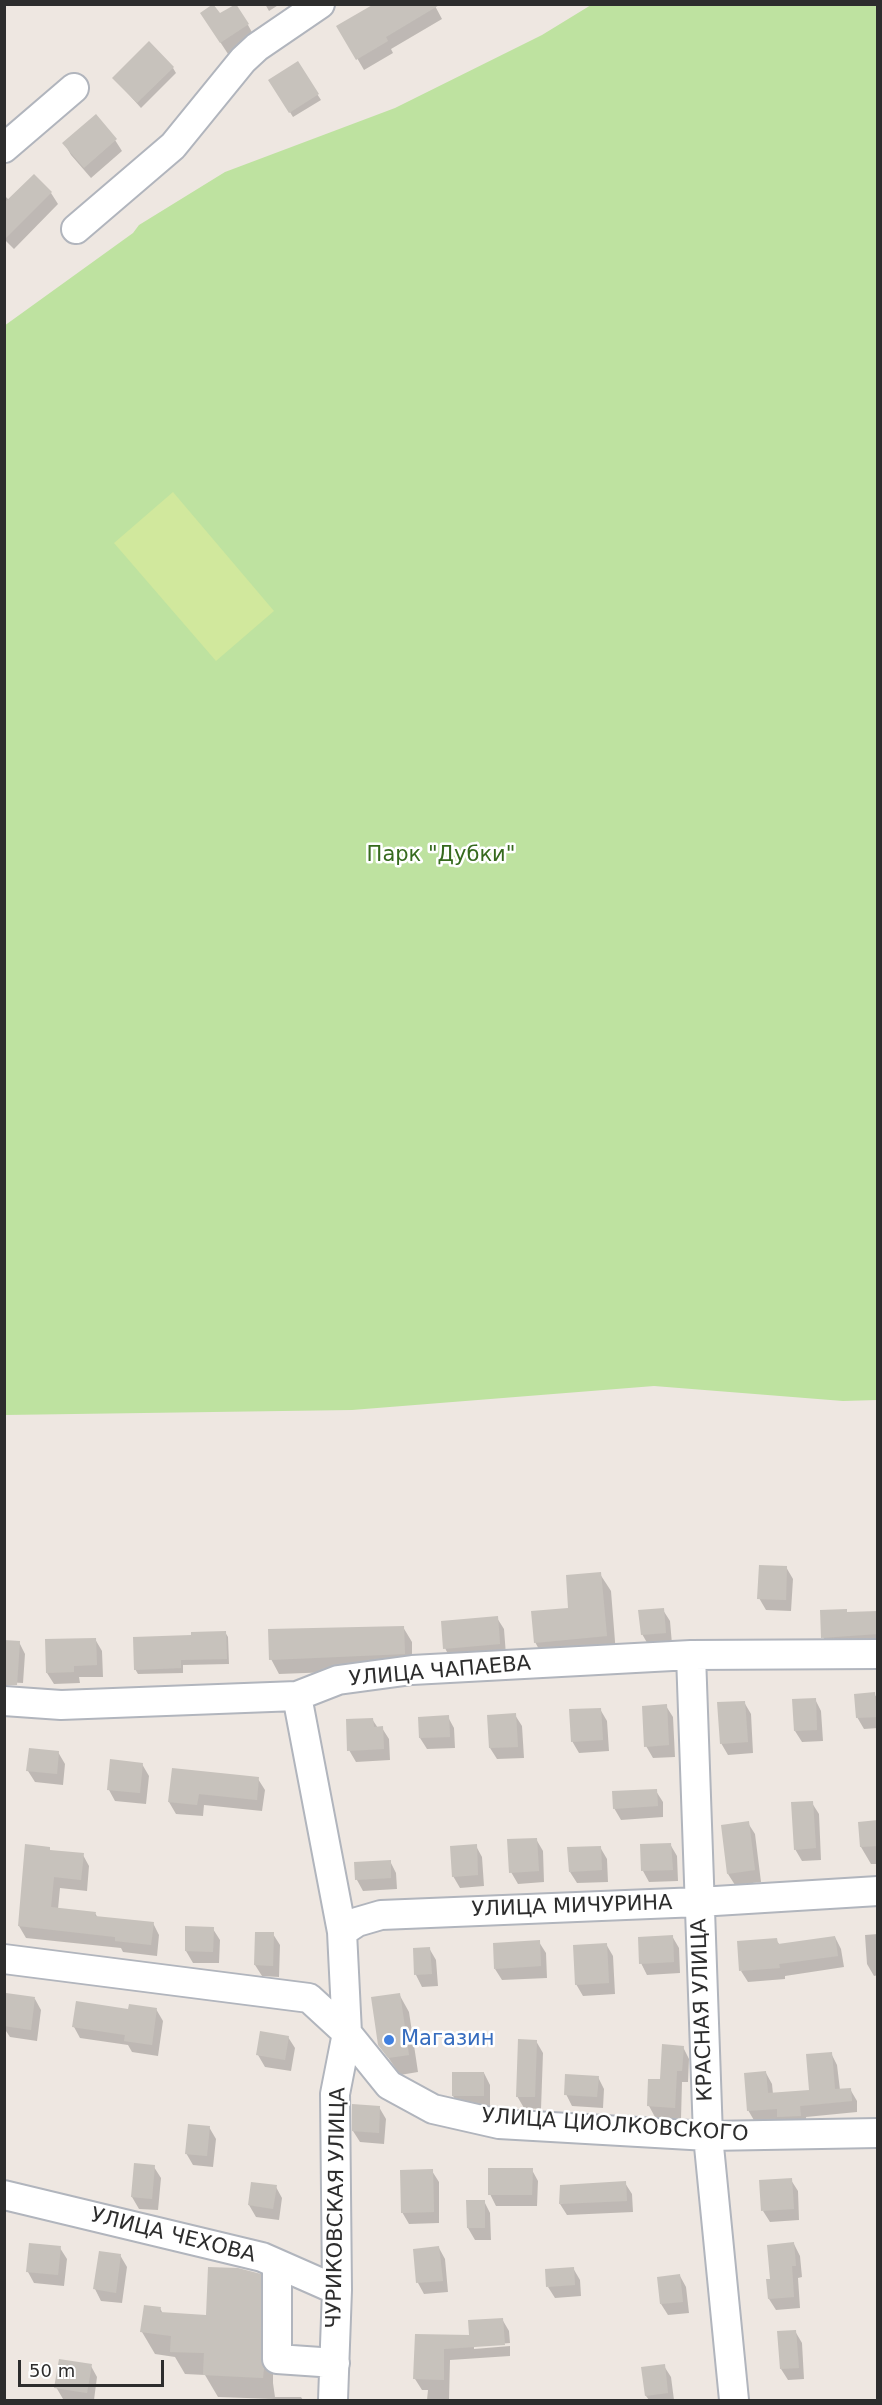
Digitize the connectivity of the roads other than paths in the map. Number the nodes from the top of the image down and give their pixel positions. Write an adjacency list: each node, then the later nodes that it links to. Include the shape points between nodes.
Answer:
1 (320, 4): 4 (street, via 250,53 173,146)
2 (74, 88): 3 (street)
3 (8, 145)
4 (75, 229)
5 (878, 1654): 6 (street, УЛИЦА ЧАПАЕВА)
6 (691, 1655): 7 (street, УЛИЦА ЧАПАЕВА, via 412,1670 338,1680); 10 (street, КРАСНАЯ УЛИЦА)
7 (297, 1696): 8 (street, УЛИЦА ЧАПАЕВА, via 61,1705); 11 (street, ЧУРИКОВСКАЯ УЛИЦА)
8 (4, 1701)
9 (878, 1891): 10 (street, УЛИЦА МИЧУРИНА)
10 (699, 1902): 11 (street, УЛИЦА МИЧУРИНА, via 381,1915 357,1922); 15 (street, КРАСНАЯ УЛИЦА)
11 (342, 1932): 13 (street, ЧУРИКОВСКАЯ УЛИЦА)
12 (4, 1959): 13 (street, via 309,1998)
13 (347, 2033): 15 (street, УЛИЦА ЦИОЛКОВСКОГО, via 389,2085 433,2109 498,2124); 18 (street, ЧУРИКОВСКАЯ УЛИЦА, via 335,2094)
14 (878, 2133): 15 (street, УЛИЦА ЦИОЛКОВСКОГО)
15 (708, 2136): 21 (street, КРАСНАЯ УЛИЦА)
16 (4, 2195): 17 (street, УЛИЦА ЧЕХОВА, via 262,2257)
17 (277, 2264): 18 (street, УЛИЦА ЧЕХОВА); 19 (street, via 277,2359)
18 (337, 2290): 19 (street, ЧУРИКОВСКАЯ УЛИЦА)
19 (334, 2363): 20 (street, ЧУРИКОВСКАЯ УЛИЦА)
20 (333, 2400)
21 (734, 2400)

